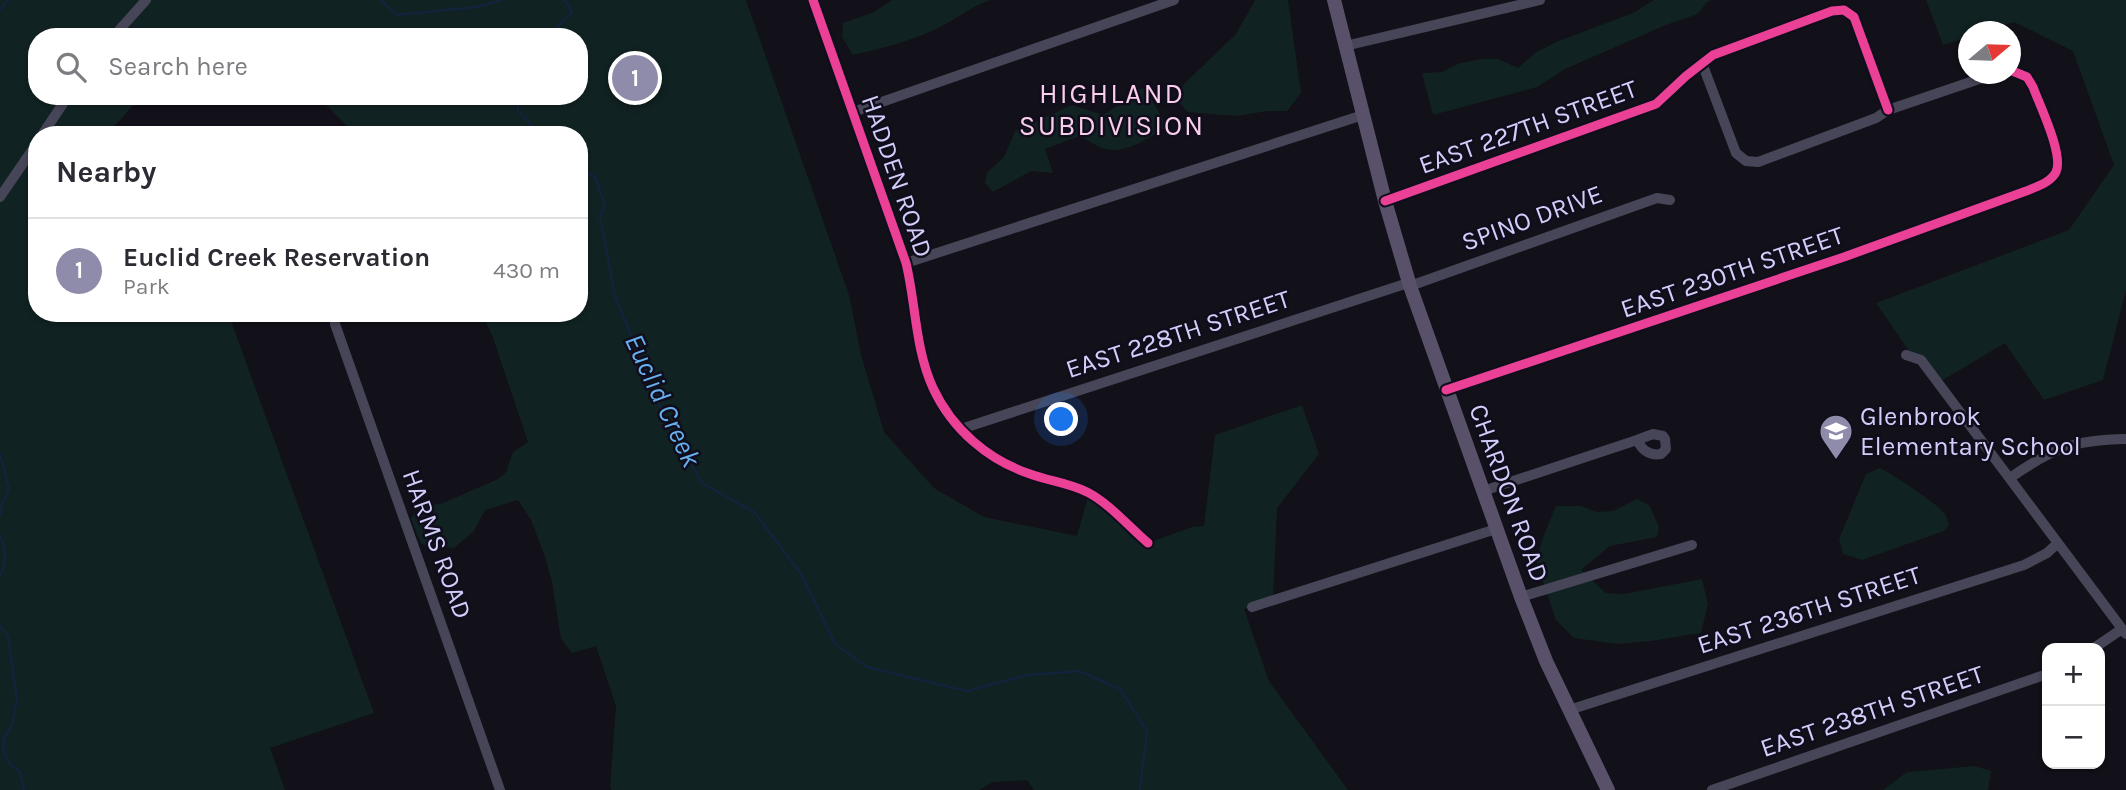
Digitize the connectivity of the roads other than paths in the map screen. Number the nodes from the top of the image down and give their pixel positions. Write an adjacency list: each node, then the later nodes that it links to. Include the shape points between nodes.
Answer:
1 (146, 0): 6 (street)
2 (813, 0): 13 (street, HADDEN ROAD)
3 (1174, 0): 13 (street)
4 (1334, 0): 7 (main road, CHARDON ROAD)
5 (1540, 0): 7 (street)
6 (121, 28)
7 (1345, 46): 14 (main road, CHARDON ROAD)
8 (1703, 63): 12 (street, via 1736,153 1746,161 1758,162); 12 (street, EAST 227TH STREET, via 1724,50 1844,10 1860,30); 19 (street, EAST 227TH STREET, via 1656,104)
9 (2021, 74): 24 (street, EAST 230TH STREET, via 2033,87 2059,159 2056,173 2047,182 1831,261)
10 (1965, 84): 12 (street)
11 (62, 105): 15 (street)
12 (1888, 110)
13 (853, 112): 20 (street, HADDEN ROAD)
14 (1363, 115): 19 (main road, CHARDON ROAD); 20 (street)
15 (48, 126)
16 (28, 156): 17 (street)
17 (0, 197)
18 (1670, 200): 21 (street, SPINO DRIVE, via 1657,198)
19 (1385, 201): 21 (main road, CHARDON ROAD)
20 (906, 263): 25 (street, HADDEN ROAD, via 932,387)
21 (1409, 284): 24 (main road, CHARDON ROAD); 25 (street, EAST 228TH STREET)
22 (335, 322): 40 (street, HARMS ROAD)
23 (1906, 355): 28 (street, via 1921,360)
24 (1446, 390): 29 (main road, CHARDON ROAD)
25 (961, 429): 32 (street, HADDEN ROAD, via 979,448 1007,466 1089,493)
26 (2126, 439): 28 (street, via 2071,444)
27 (1637, 440): 29 (street)
28 (2010, 478): 31 (street)
29 (1483, 491): 30 (main road, CHARDON ROAD)
30 (1496, 529): 34 (main road, CHARDON ROAD); 35 (street)
31 (2058, 543): 36 (street); 39 (street, EAST 236TH STREET, via 2024,565)
32 (1148, 544)
33 (1692, 545): 34 (street)
34 (1521, 597): 39 (main road, CHARDON ROAD)
35 (1252, 607)
36 (2124, 632): 37 (street)
37 (2103, 643)
38 (2042, 676): 42 (street, EAST 238TH STREET)
39 (1569, 710): 41 (main road, CHARDON ROAD)
40 (500, 790)
41 (1608, 790)
42 (1712, 790)

